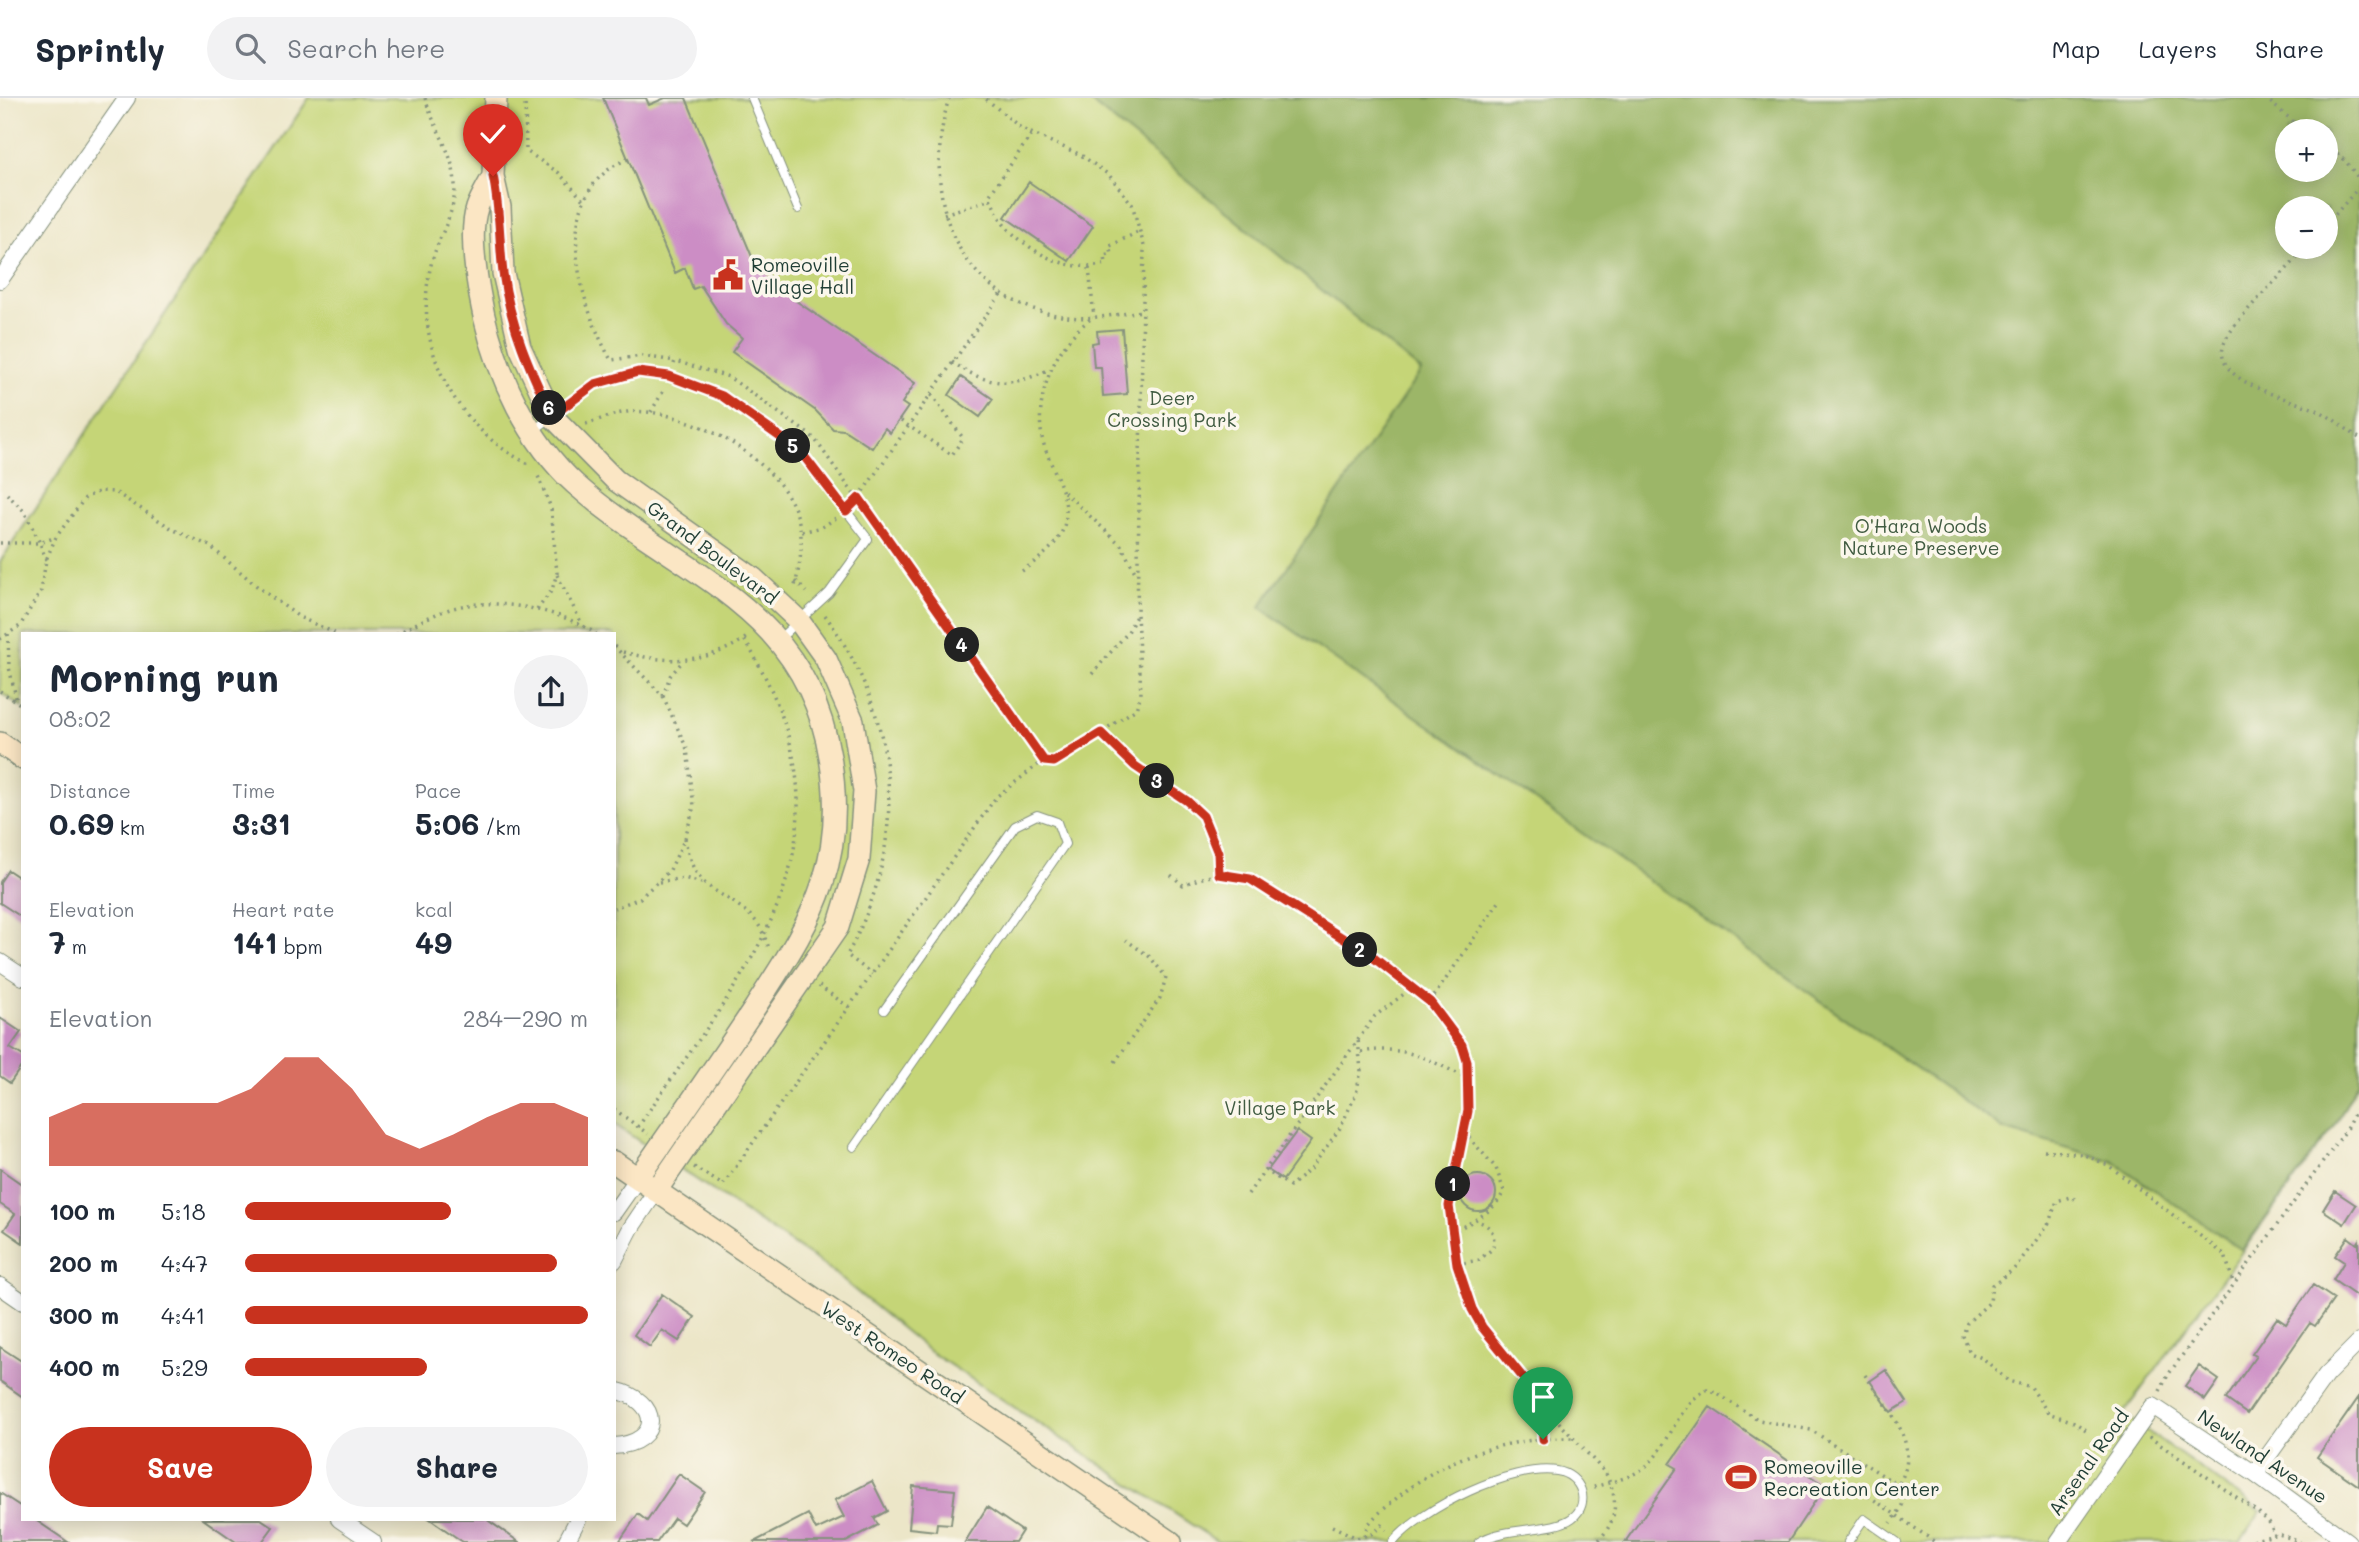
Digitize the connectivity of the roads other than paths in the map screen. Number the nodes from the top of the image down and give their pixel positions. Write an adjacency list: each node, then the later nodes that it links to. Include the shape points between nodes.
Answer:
1 (127, 98): 6 (street)
2 (496, 98): 4 (street, Grand Boulevard)
3 (752, 98): 5 (lane)
4 (493, 176): 7 (street, Grand Boulevard, via 500,207 503,273 520,347); 8 (street, Grand Boulevard, via 476,211 475,276 490,342 516,405)
5 (798, 209)
6 (0, 280)
7 (552, 416): 8 (lane); 9 (street, Grand Boulevard, via 615,480 753,578); 9 (lane, via 595,384 638,372 669,376 722,396 800,451 868,539 829,593)
8 (533, 431): 10 (street, Grand Boulevard, via 573,482 740,601)
9 (799, 621): 10 (lane); 19 (street, Grand Boulevard, via 826,659 853,721 864,791 859,859 838,927)
10 (778, 639): 18 (street, Grand Boulevard, via 810,688 827,736 835,783 834,829 824,880 808,922 784,962)
11 (0, 743): 12 (street)
12 (21, 757)
13 (0, 962): 14 (street)
14 (21, 976)
15 (884, 1010): 16 (lane, via 1015,826 1037,815 1057,822 1065,844)
16 (854, 1147)
17 (616, 1163): 18 (street, West Romeo Road)
18 (638, 1178): 19 (street, West Romeo Road); 20 (street)
19 (656, 1191): 21 (street); 34 (street, West Romeo Road)
20 (616, 1209)
21 (616, 1257)
22 (0, 1286): 23 (street)
23 (21, 1300)
24 (2359, 1342): 28 (street, via 2326,1375)
25 (616, 1391): 27 (street, via 639,1398 649,1421 648,1430 636,1443)
26 (2153, 1406): 28 (street, Newland Avenue); 38 (street, Arsenal Road)
27 (616, 1446)
28 (2255, 1474): 39 (street, Newland Avenue)
29 (342, 1521): 32 (street)
30 (577, 1521): 33 (street)
31 (1395, 1540): 35 (lane, via 1405,1528 1456,1496 1530,1473 1557,1471 1572,1476 1582,1491 1580,1508 1571,1519 1518,1528)
32 (373, 1542)
33 (566, 1542)
34 (1171, 1542)
35 (1479, 1542)
36 (1848, 1542): 37 (lane, via 1864,1519)
37 (1897, 1542)
38 (2058, 1542)
39 (2348, 1542)

